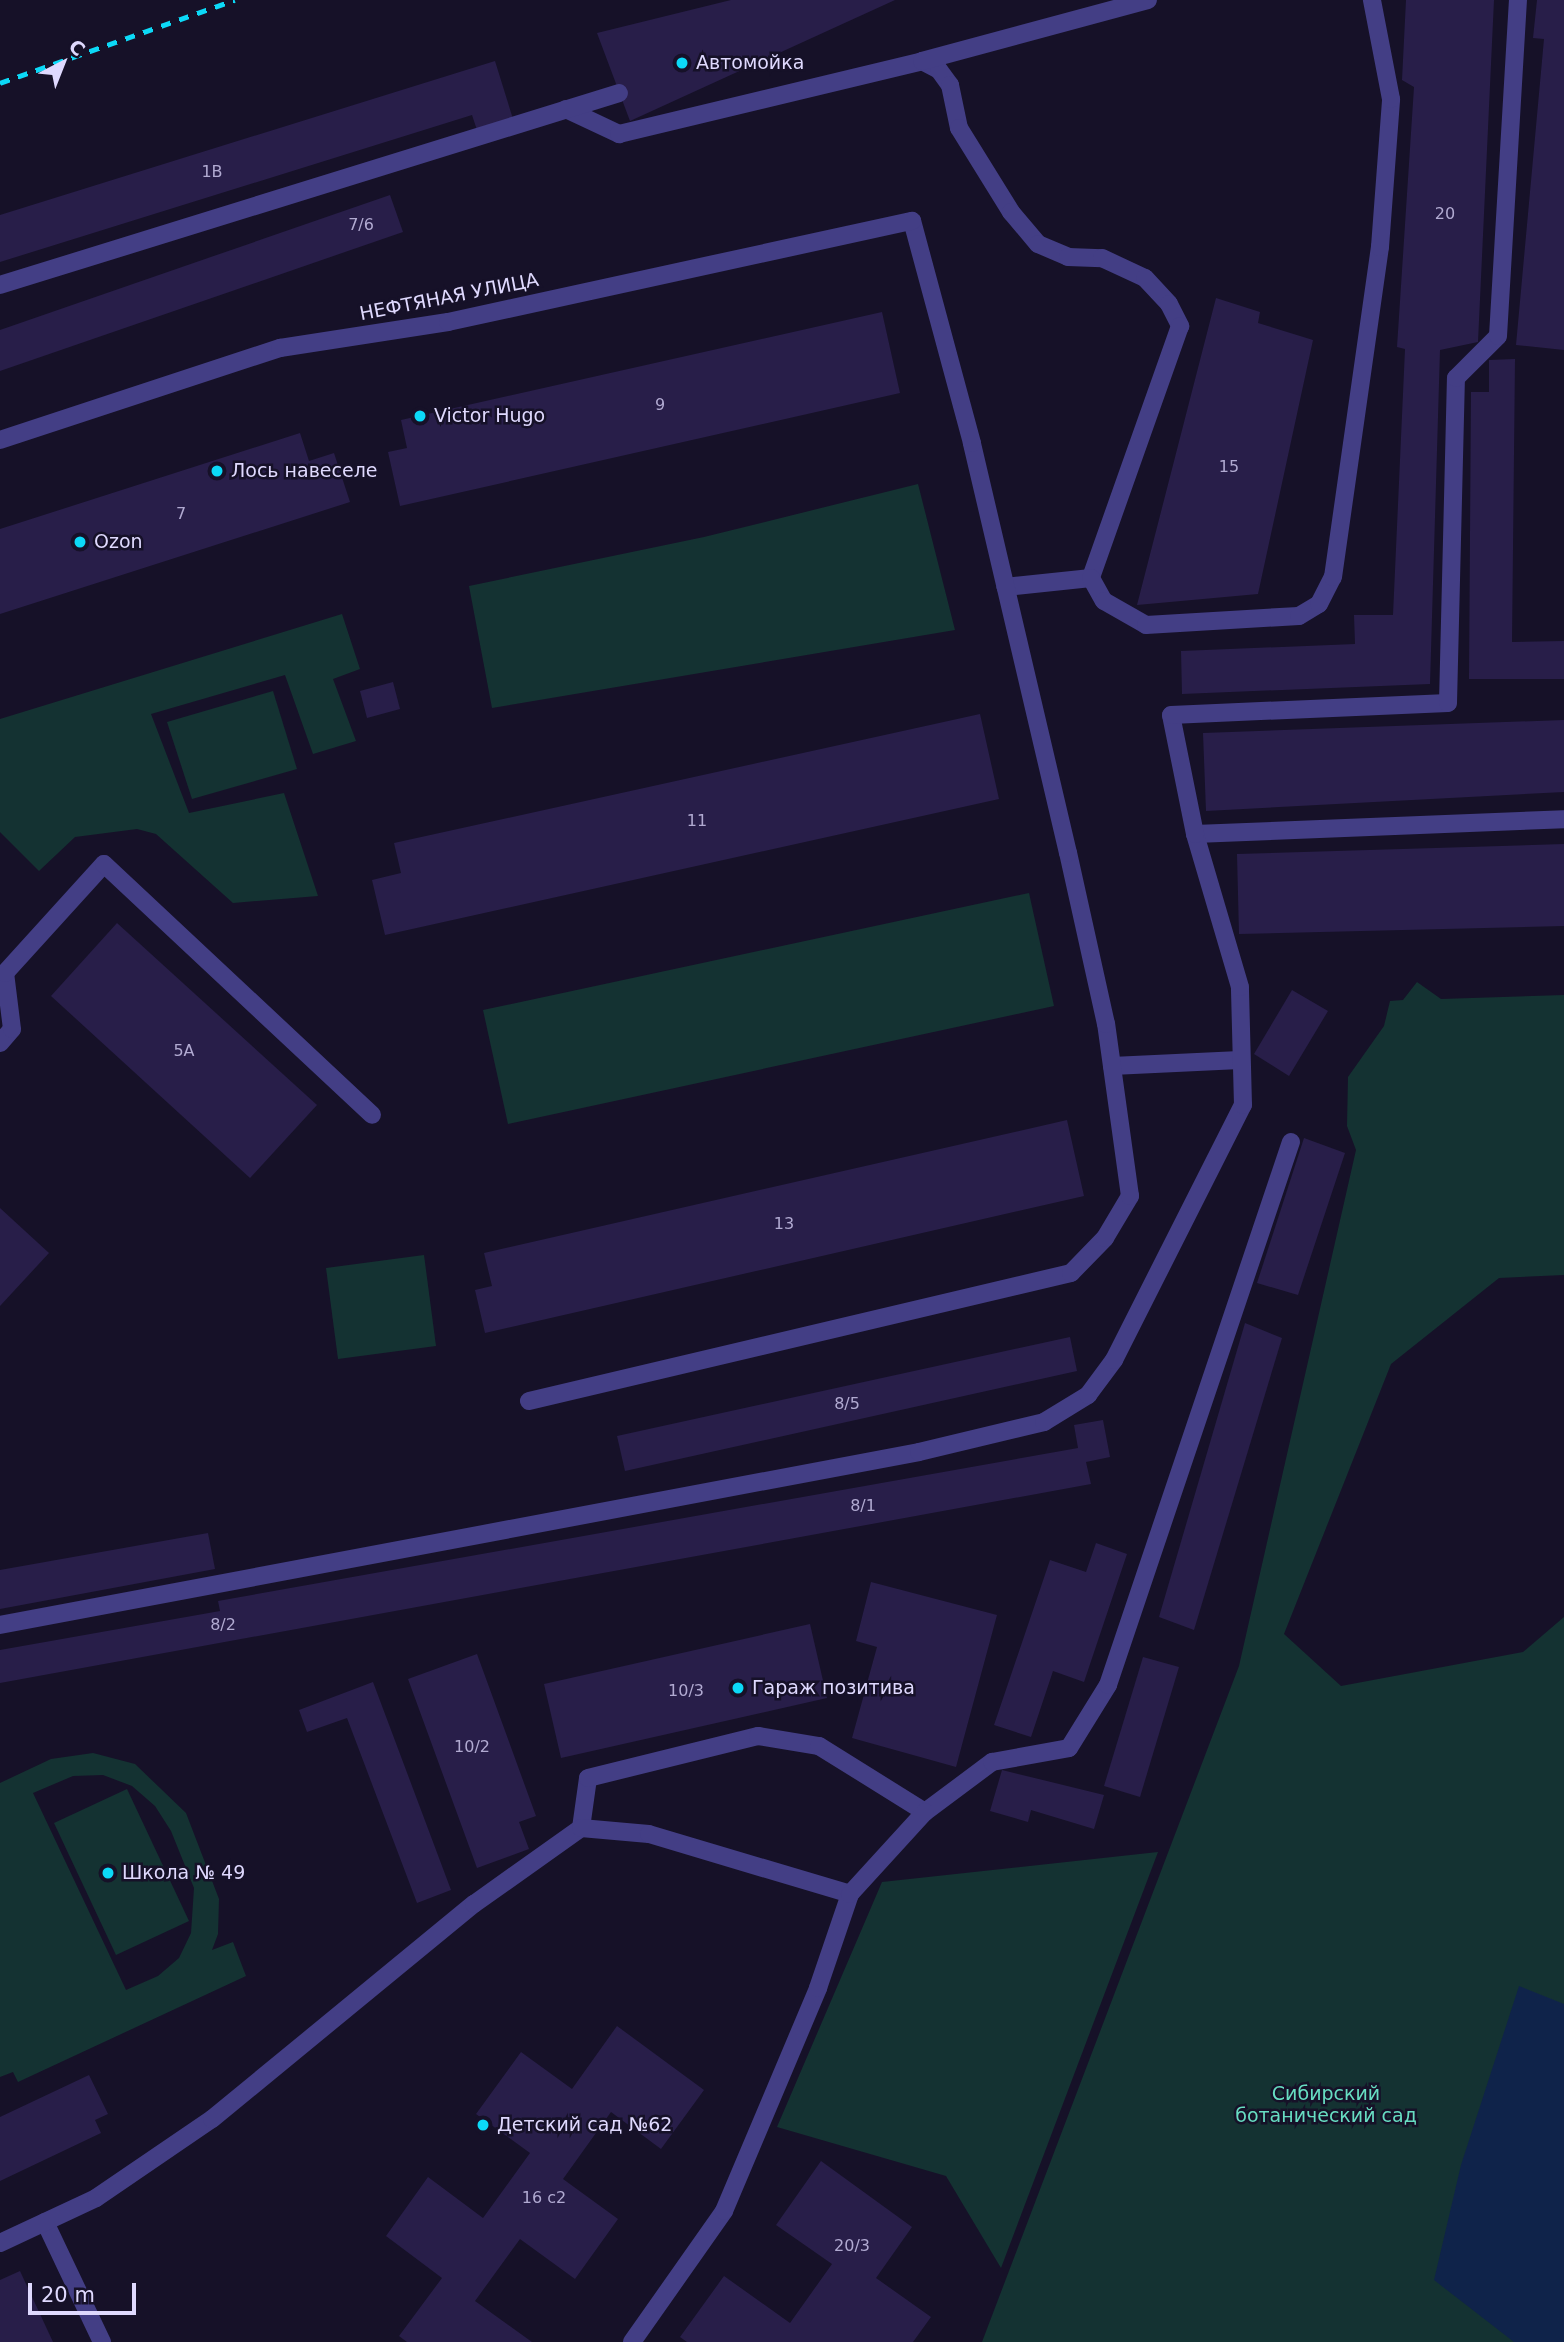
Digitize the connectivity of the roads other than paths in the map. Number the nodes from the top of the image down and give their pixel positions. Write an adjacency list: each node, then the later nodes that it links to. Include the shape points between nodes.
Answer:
1 (1148, 0): 4 (street)
2 (1372, 0): 9 (street, via 1390,112 1380,247 1333,577 1319,604 1299,616 1146,625 1104,601)
3 (1518, 0): 12 (street, via 1498,336 1455,378 1448,703 1171,715)
4 (922, 61): 6 (street, via 619,134); 9 (street, via 939,70 950,85 959,128 1011,212 1038,244 1068,257 1102,258 1144,278 1169,304 1180,326)
5 (620, 93): 6 (street)
6 (566, 109): 7 (street)
7 (0, 285)
8 (0, 440): 10 (street, НЕФТЯНАЯ УЛИЦА, via 280,348 448,322 912,221 972,443)
9 (1091, 578): 10 (street)
10 (1004, 587): 15 (street, via 1068,853)
11 (1564, 819): 12 (street)
12 (1195, 834): 14 (street, via 1240,987)
13 (0, 1043): 16 (street, via 12,1030 5,973 104,864)
14 (1240, 1060): 15 (street); 19 (street, via 1243,1105 1114,1360 1088,1395 1044,1422 906,1454)
15 (1112, 1066): 18 (street, via 1130,1196 1105,1238 1071,1273)
16 (372, 1115)
17 (1291, 1142): 20 (street, via 1108,1685 1069,1748 992,1762)
18 (529, 1401)
19 (0, 1625)
20 (925, 1812): 21 (street, via 819,1746 758,1736 589,1778); 22 (street)
21 (581, 1828): 22 (street, via 649,1834); 23 (street, via 474,1904 212,2119 96,2198)
22 (850, 1895): 26 (street, via 818,1988 724,2211)
23 (44, 2222): 24 (street); 25 (street)
24 (0, 2243)
25 (102, 2342)
26 (632, 2342)

